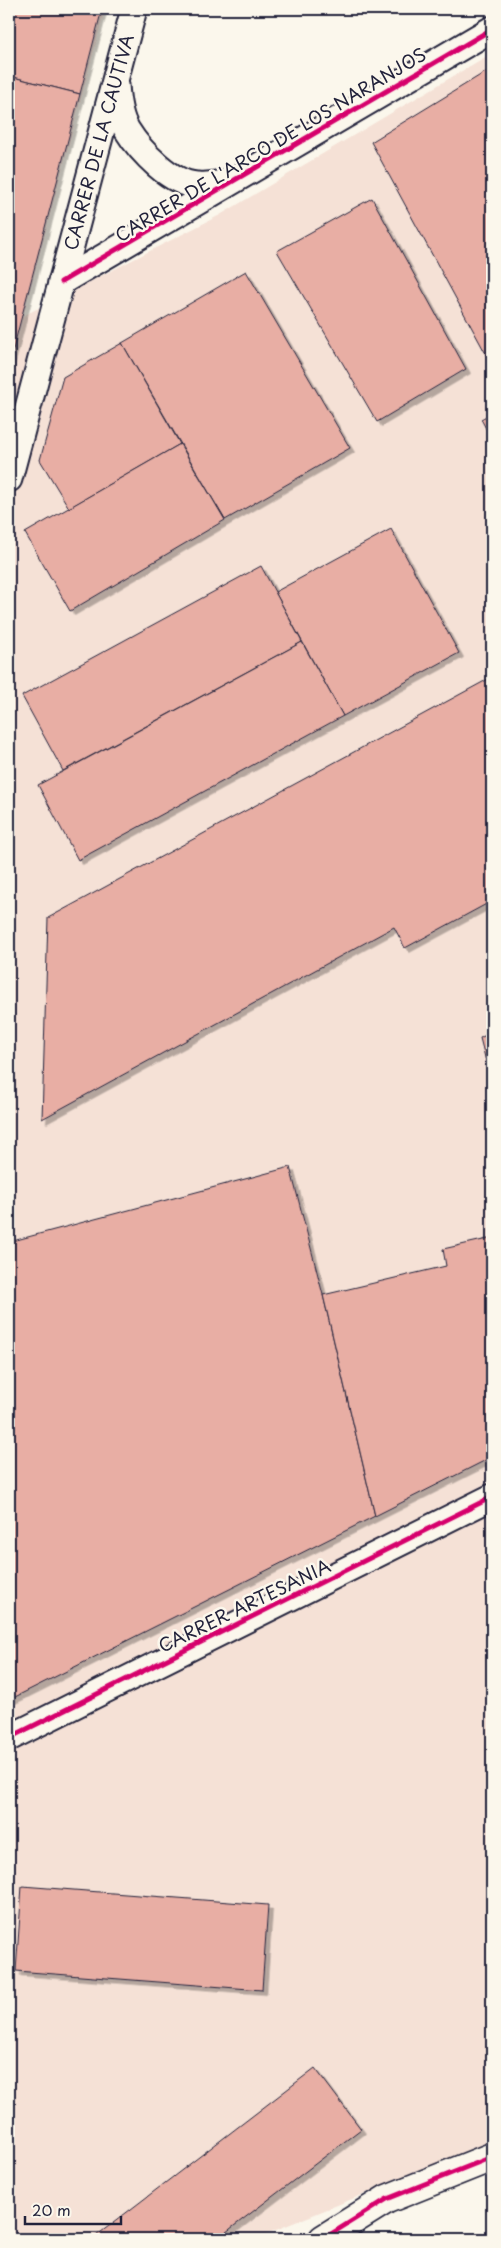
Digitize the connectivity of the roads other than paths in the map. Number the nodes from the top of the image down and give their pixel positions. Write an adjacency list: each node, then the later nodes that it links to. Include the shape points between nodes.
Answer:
1 (134, 9): 3 (street, CARRER DE LA CAUTIVA)
2 (492, 28): 4 (street, CARRER DE L'ARCO DE LOS NARANJOS)
3 (116, 78): 4 (street, via 117,101 126,129 148,156 174,179 197,185); 5 (street, CARRER DE LA CAUTIVA)
4 (232, 182): 5 (street, CARRER DE L'ARCO DE LOS NARANJOS)
5 (61, 282): 6 (street, CARRER DE LA CAUTIVA)
6 (9, 479)
7 (492, 1497): 8 (street, CARRER ARTESANIA)
8 (9, 1738)
9 (492, 2158): 10 (street, via 388,2199)
10 (323, 2239)

